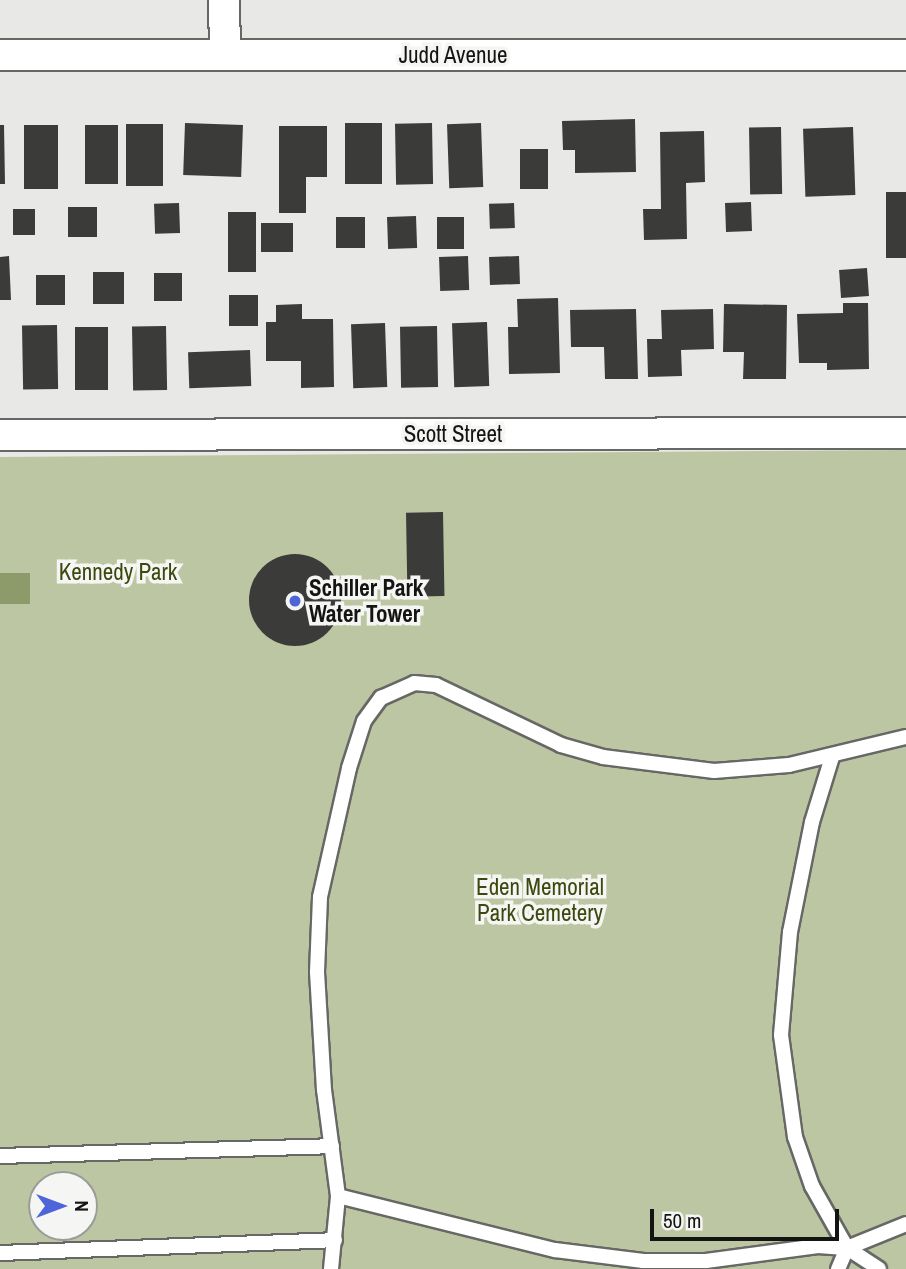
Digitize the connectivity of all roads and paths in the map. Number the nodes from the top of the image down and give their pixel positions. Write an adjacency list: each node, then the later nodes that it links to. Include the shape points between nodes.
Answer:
1 (224, 0): 2 (street)
2 (225, 54): 3 (street, Judd Avenue); 4 (street, Judd Avenue)
3 (0, 55)
4 (906, 55)
5 (906, 433): 6 (street, Scott Street)
6 (0, 435)
7 (906, 737): 8 (lane, via 870,743)
8 (832, 757): 9 (lane, via 714,771 656,766 561,745 436,685 414,683 381,698 364,721 349,768 320,897 317,972); 14 (lane, via 812,822 790,932 781,1035 795,1137 812,1186)
9 (332, 1146): 10 (lane); 11 (lane)
10 (0, 1156)
11 (338, 1196): 13 (lane); 14 (lane, via 555,1250 643,1261 706,1261 818,1247)
12 (906, 1224): 14 (lane)
13 (335, 1240): 15 (lane); 16 (lane)
14 (847, 1248): 17 (lane); 18 (lane)
15 (0, 1253)
16 (331, 1269)
17 (838, 1269)
18 (879, 1269)

